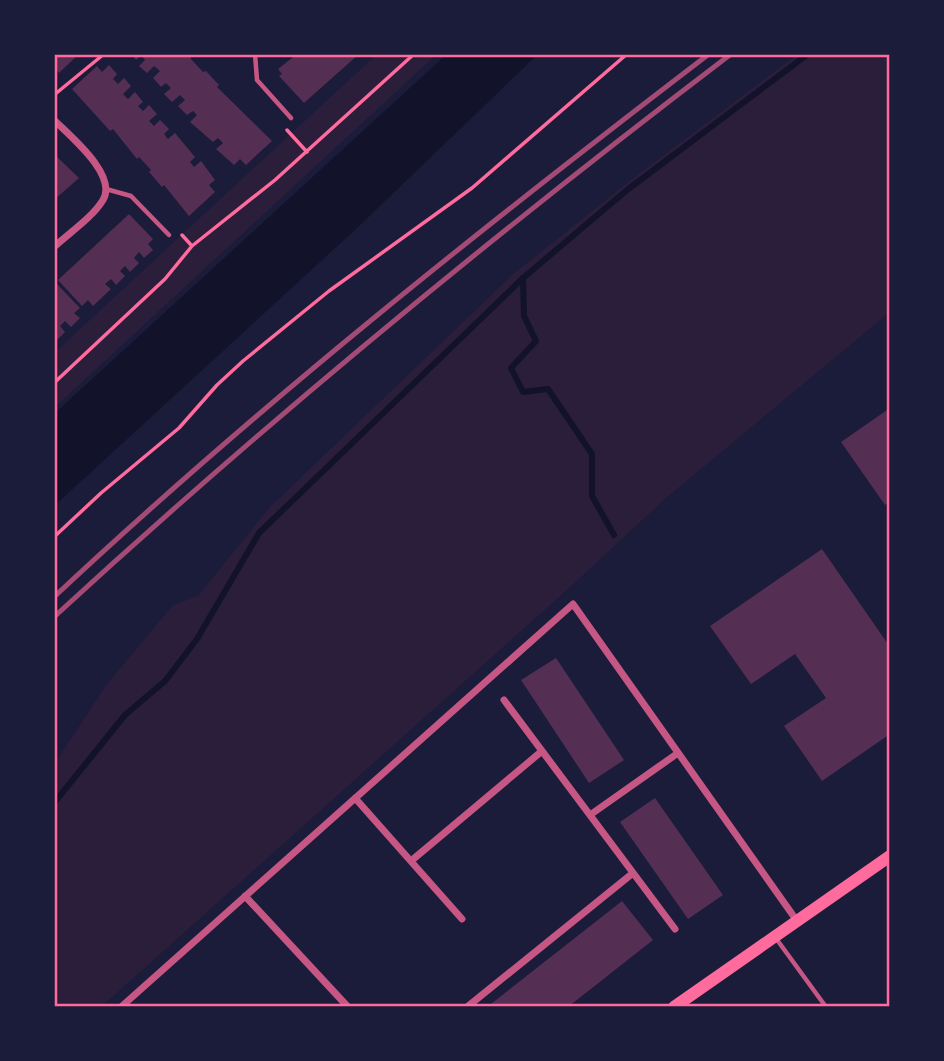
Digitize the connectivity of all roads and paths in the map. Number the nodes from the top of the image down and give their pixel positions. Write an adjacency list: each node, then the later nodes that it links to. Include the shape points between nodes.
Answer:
1 (104, 54): 5 (path)
2 (255, 54): 6 (lane, via 257,80)
3 (414, 54): 9 (path)
4 (627, 54): 14 (path, via 472,188 329,291 243,361 179,428)
5 (54, 95)
6 (291, 118)
7 (54, 120): 10 (street, via 100,169)
8 (283, 126): 9 (path)
9 (307, 152): 13 (path, via 192,246 164,279)
10 (106, 189): 11 (lane, via 131,196); 12 (street, via 101,203)
11 (169, 235)
12 (54, 247)
13 (54, 383)
14 (54, 537)
15 (504, 700): 16 (street)
16 (542, 751): 19 (street); 21 (street)
17 (678, 753): 18 (street, via 573,604); 19 (street); 25 (street)
18 (355, 798): 21 (street); 23 (street)
19 (590, 815): 22 (street)
20 (890, 856): 25 (main road)
21 (411, 861): 24 (street)
22 (633, 873): 26 (street); 30 (street)
23 (246, 896): 28 (street); 29 (street)
24 (462, 919)
25 (797, 921): 27 (main road)
26 (675, 929)
27 (775, 937): 31 (main road); 32 (lane)
28 (121, 1007)
29 (348, 1007)
30 (467, 1007)
31 (674, 1007)
32 (826, 1007)

